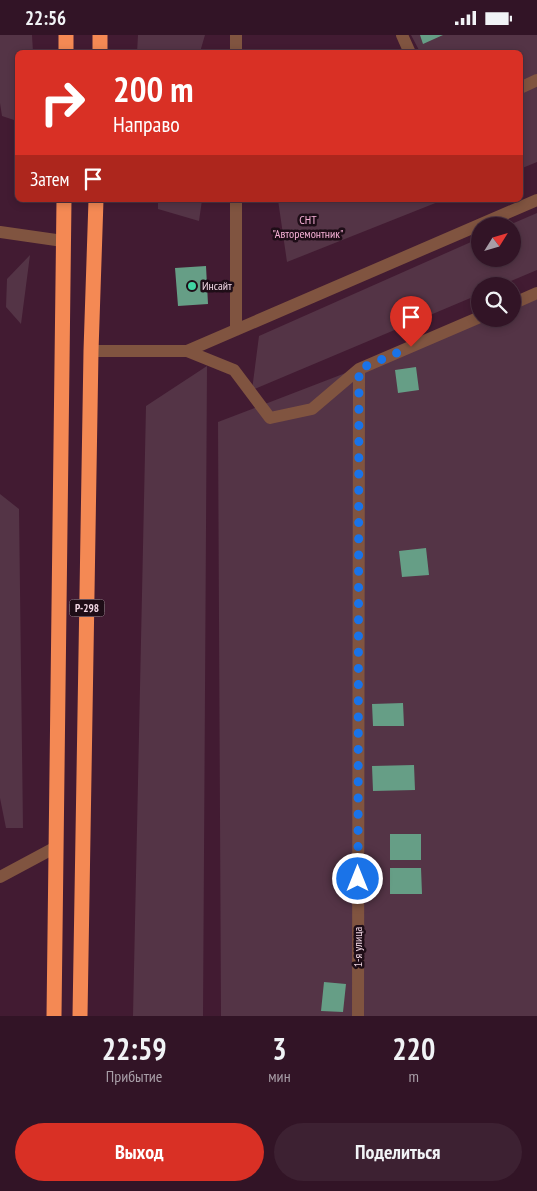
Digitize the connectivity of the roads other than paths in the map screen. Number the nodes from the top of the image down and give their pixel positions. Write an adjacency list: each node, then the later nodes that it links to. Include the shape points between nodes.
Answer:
1 (66, 35): 5 (highway)
2 (100, 35): 6 (highway)
3 (236, 35): 7 (street)
4 (402, 35): 8 (street)
5 (66, 50)
6 (100, 50)
7 (236, 50)
8 (409, 50)
9 (537, 80): 10 (street)
10 (523, 87)
11 (537, 199): 20 (street)
12 (64, 202): 16 (highway, Р-298)
13 (96, 202): 21 (highway, Р-298)
14 (236, 202): 20 (street)
15 (0, 232): 16 (street)
16 (63, 241): 24 (highway, Р-298)
17 (537, 293): 18 (street)
18 (521, 300)
19 (471, 321): 23 (street)
20 (236, 330): 22 (street)
21 (91, 351): 22 (street); 27 (highway, Р-298)
22 (187, 351): 23 (street, via 234,370 270,418 312,409)
23 (359, 369): 28 (street, 1-я улица)
24 (56, 847): 25 (street); 26 (highway, Р-298)
25 (0, 877)
26 (54, 1016)
27 (80, 1016)
28 (358, 1016)

